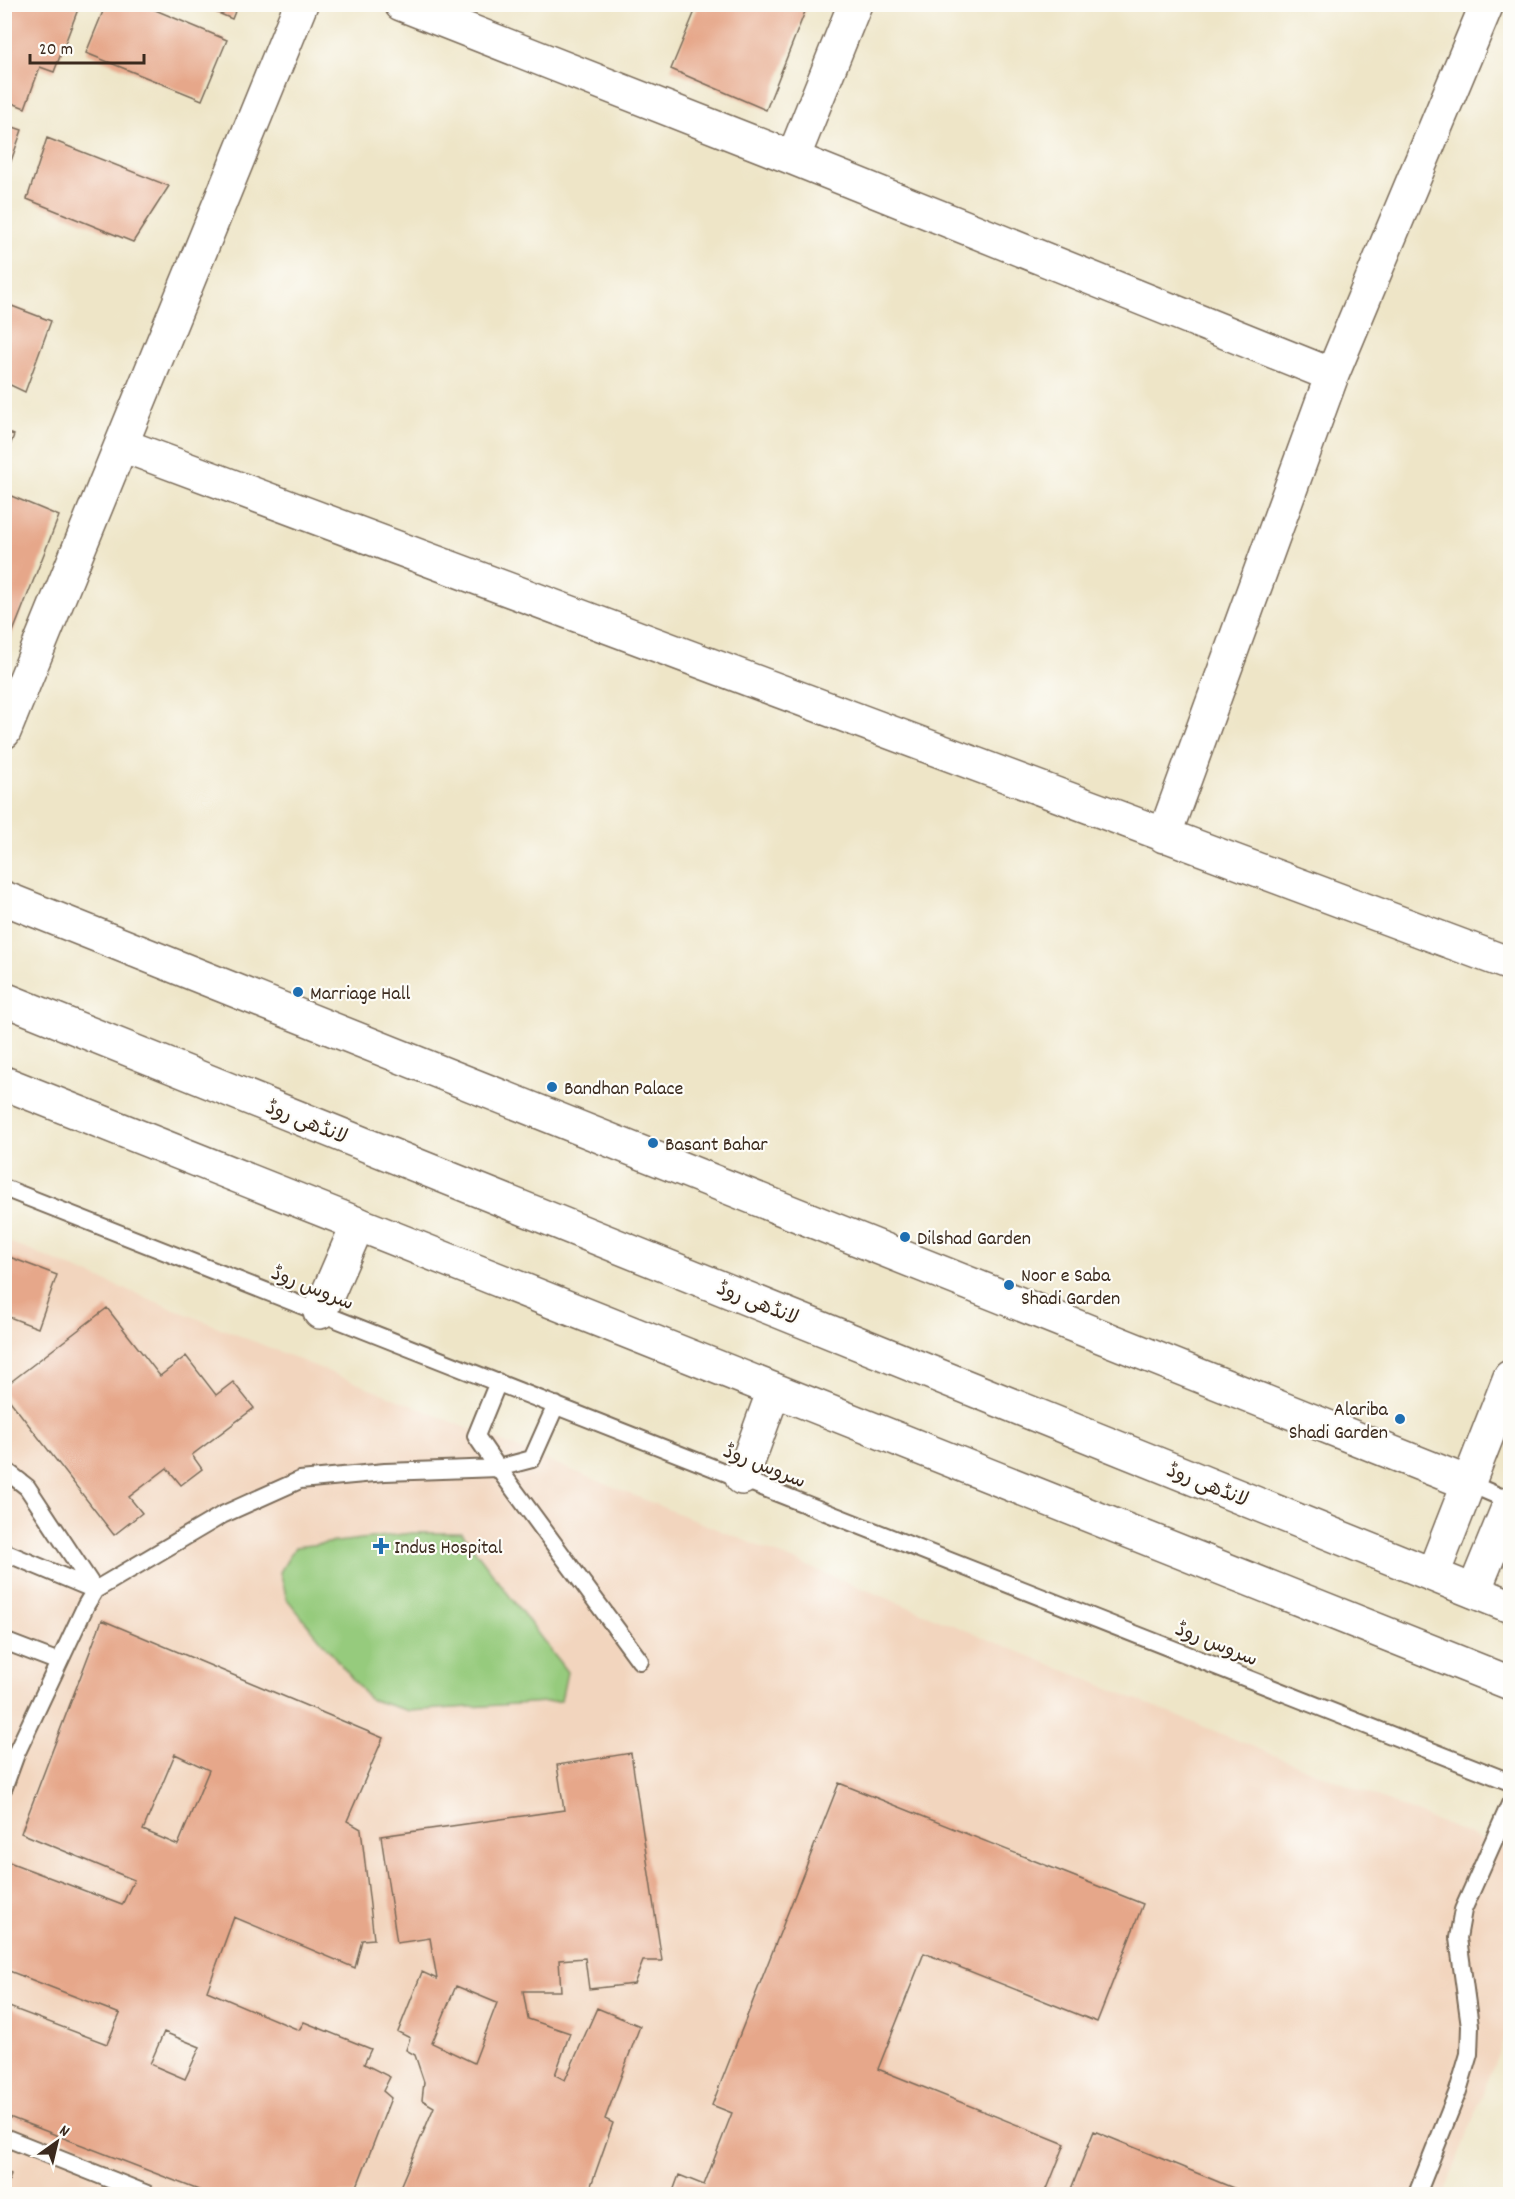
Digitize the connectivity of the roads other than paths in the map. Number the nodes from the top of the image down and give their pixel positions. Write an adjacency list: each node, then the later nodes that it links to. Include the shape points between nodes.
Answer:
1 (300, 4): 7 (street)
2 (401, 4): 5 (street)
3 (855, 4): 5 (street)
4 (1487, 4): 6 (street)
5 (793, 158): 6 (street)
6 (1332, 375): 9 (street)
7 (122, 445): 8 (street); 9 (street)
8 (4, 732)
9 (1164, 836): 11 (street)
10 (4, 898): 24 (street)
11 (1510, 964)
12 (4, 999): 27 (street, لانڈھی روڈ)
13 (4, 1083): 15 (street)
14 (4, 1188): 16 (lane, سروس روڈ)
15 (358, 1224): 16 (street); 19 (street)
16 (320, 1312): 18 (lane, سروس روڈ)
17 (1510, 1377): 24 (street)
18 (498, 1382): 20 (lane, سروس روڈ); 21 (lane, via 476,1436)
19 (774, 1390): 23 (street); 34 (street)
20 (556, 1405): 21 (lane, via 532,1459); 23 (lane, سروس روڈ)
21 (498, 1468): 28 (lane, via 300,1480 222,1515); 32 (lane)
22 (4, 1469): 28 (lane, via 27,1487)
23 (742, 1478): 36 (lane, سروس روڈ)
24 (1468, 1483): 25 (lane); 27 (street)
25 (1510, 1502): 29 (street)
26 (4, 1552): 28 (lane)
27 (1433, 1574): 29 (street, لانڈھی روڈ)
28 (95, 1590): 33 (lane)
29 (1474, 1591): 30 (street, لانڈھی روڈ)
30 (1510, 1606)
31 (4, 1641): 33 (lane)
32 (640, 1660)
33 (59, 1662): 35 (lane)
34 (1510, 1683)
35 (10, 1751): 37 (lane)
36 (1510, 1782)
37 (4, 1787)
38 (1510, 1804): 41 (lane, via 1463,1910 1458,1938 1470,2026 1469,2054)
39 (4, 2137): 40 (lane)
40 (147, 2194)
41 (1417, 2194)

